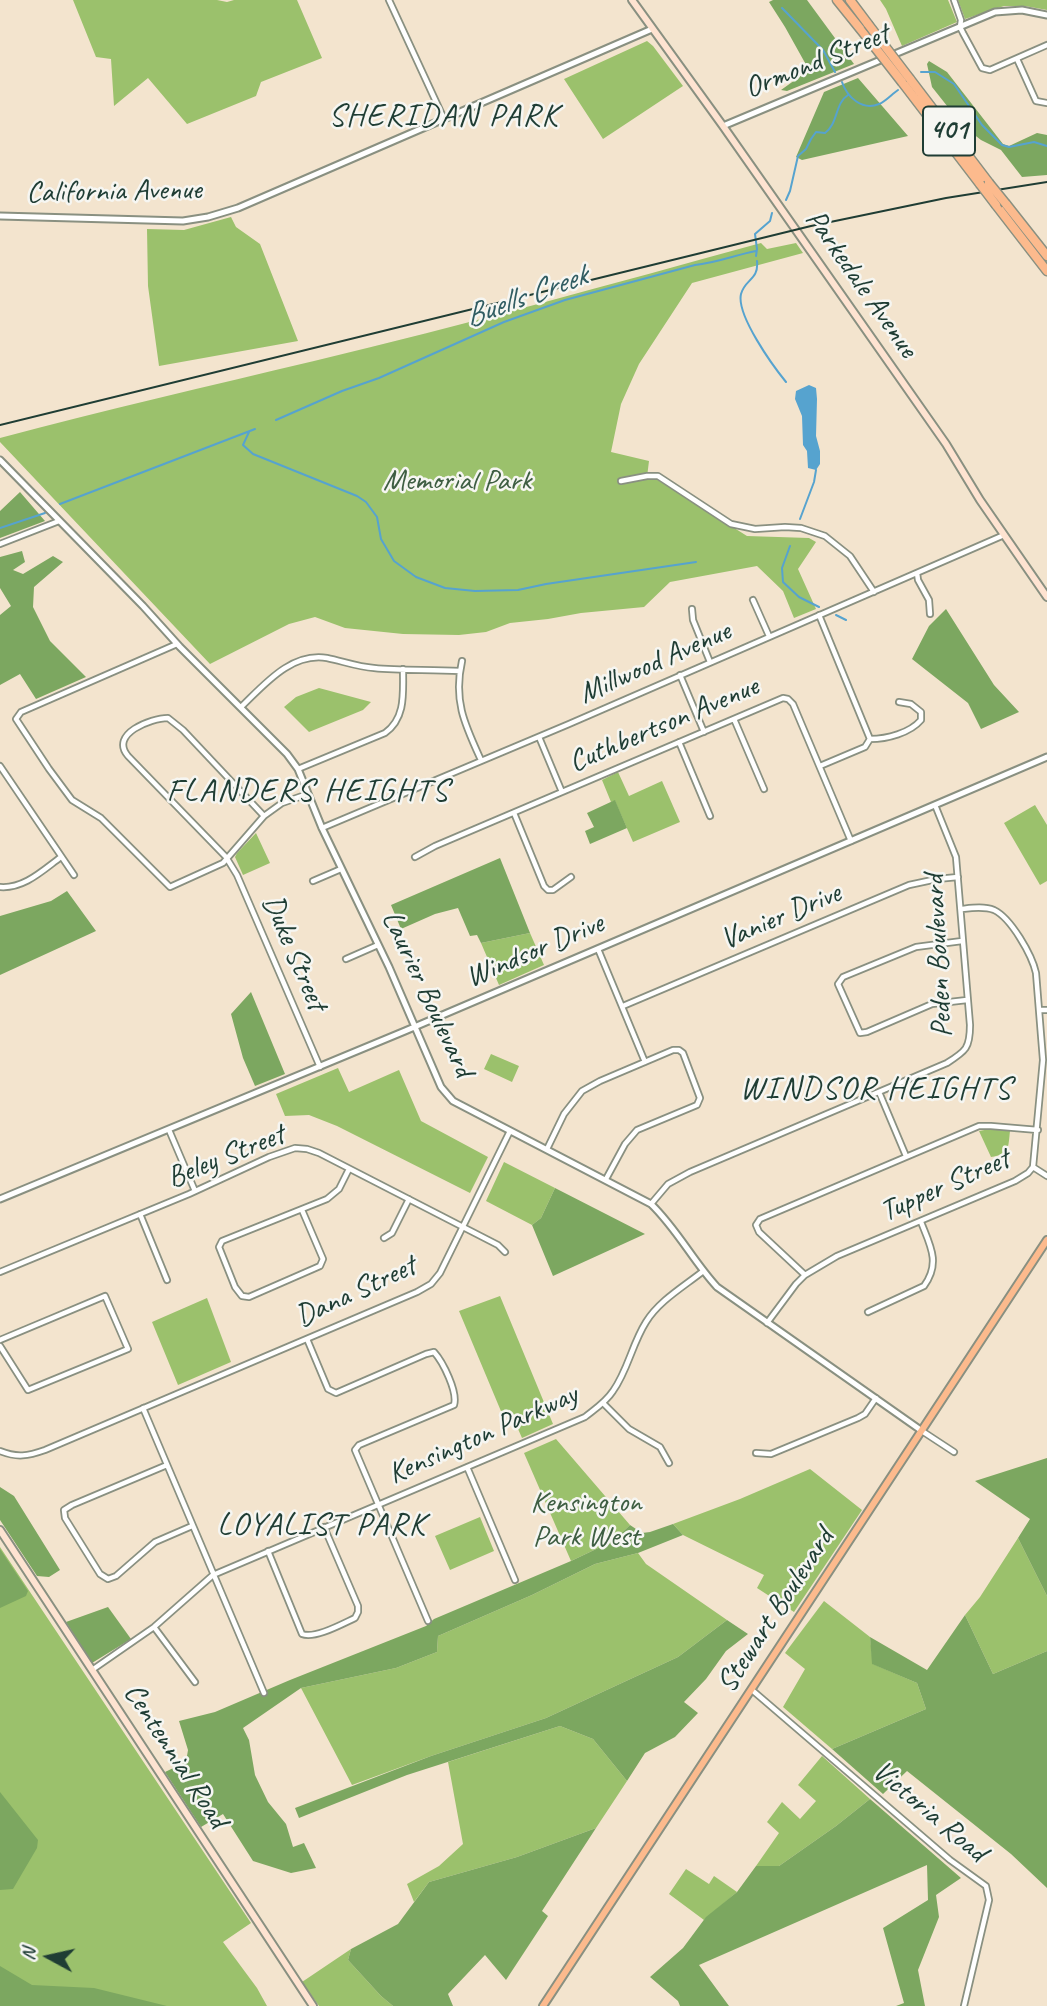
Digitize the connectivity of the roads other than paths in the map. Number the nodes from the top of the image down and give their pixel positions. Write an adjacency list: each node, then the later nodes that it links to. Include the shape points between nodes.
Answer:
1 (389, 0): 13 (street)
2 (632, 0): 8 (main road, Parkedale Avenue)
3 (837, 0): 11 (highway, 401, bridge)
4 (850, 0): 11 (highway, 401, bridge)
5 (954, 0): 7 (street)
6 (1047, 15): 7 (street, Ormond Street, via 1004,10)
7 (961, 27): 10 (street, via 981,67 990,70); 14 (street, Ormond Street)
8 (652, 29): 13 (street, California Avenue); 14 (main road, Parkedale Avenue)
9 (1047, 46): 10 (street)
10 (1017, 59): 12 (street, via 1036,101)
11 (906, 80): 15 (highway, 401)
12 (1047, 103)
13 (444, 119): 16 (street, California Avenue, via 208,217 183,221)
14 (723, 126): 22 (main road, Parkedale Avenue, via 946,444)
15 (984, 184): 17 (highway, 401, bridge); 18 (highway, 401, bridge)
16 (0, 216)
17 (1047, 256)
18 (1047, 271)
19 (0, 460): 21 (street, Laurier Boulevard)
20 (621, 481): 25 (street, via 658,476 731,524 755,529 801,528 825,536 850,556)
21 (59, 521): 23 (street); 32 (street, Laurier Boulevard)
22 (1004, 535): 24 (street, Millwood Avenue); 26 (main road, Parkedale Avenue)
23 (0, 544)
24 (917, 573): 25 (street, Millwood Avenue); 29 (street)
25 (874, 592): 30 (street, Millwood Avenue)
26 (1047, 597)
27 (753, 600): 31 (street)
28 (692, 609): 34 (street)
29 (930, 614)
30 (819, 615): 31 (street, Millwood Avenue); 43 (street)
31 (769, 636): 34 (street, Millwood Avenue)
32 (177, 645): 39 (street, Laurier Boulevard); 60 (street, via 21,712 16,719 72,800 102,818 170,887 223,863)
33 (462, 661): 36 (street)
34 (710, 662): 37 (street, Millwood Avenue)
35 (403, 669): 36 (street); 39 (street, via 371,668 323,657 302,660 273,676); 49 (street, via 402,708 392,728)
36 (460, 671): 46 (street, via 461,713)
37 (680, 675): 41 (street); 42 (street, Millwood Avenue)
38 (899, 702): 43 (street, via 921,712 921,720 887,738)
39 (241, 707): 49 (street, Laurier Boulevard)
40 (734, 719): 41 (street, Cuthbertson Avenue); 48 (street, Cuthbertson Avenue, via 788,699); 50 (street)
41 (704, 732): 44 (street, Cuthbertson Avenue)
42 (539, 737): 46 (street, Millwood Avenue); 51 (street)
43 (870, 739): 48 (street, via 865,747)
44 (679, 743): 51 (street, Cuthbertson Avenue); 56 (street)
45 (1047, 757): 53 (street, Windsor Drive)
46 (481, 760): 57 (street, Millwood Avenue)
47 (0, 766): 59 (street)
48 (820, 766): 58 (street, Cuthbertson Avenue)
49 (298, 769): 52 (street, Laurier Boulevard)
50 (764, 789)
51 (562, 792): 54 (street, Cuthbertson Avenue)
52 (308, 794): 55 (street, via 282,803); 57 (street, Laurier Boulevard)
53 (935, 805): 58 (street, Windsor Drive); 65 (street, Peden Boulevard, via 956,857)
54 (514, 813): 61 (street, Cuthbertson Avenue); 64 (street, via 544,886 553,890)
55 (264, 816): 60 (street); 60 (street, Duke Street, via 169,718 126,736 122,749)
56 (710, 816)
57 (322, 828): 62 (street, Laurier Boulevard)
58 (851, 842): 71 (street, Windsor Drive)
59 (61, 857): 63 (street); 67 (street, via 24,883)
60 (226, 857): 79 (street, Duke Street)
61 (415, 857)
62 (341, 869): 66 (street); 70 (street, Laurier Boulevard)
63 (74, 875)
64 (571, 877)
65 (958, 877): 68 (street, Peden Boulevard); 74 (street, Vanier Drive, via 909,885)
66 (313, 881)
67 (0, 887)
68 (961, 909): 69 (street, Peden Boulevard); 75 (street, Tupper Street, via 992,909 1011,926 1033,961)
69 (962, 941): 73 (street, Peden Boulevard); 73 (street, via 916,947 844,977 838,984 860,1033 932,1004)
70 (378, 945): 72 (street); 77 (street, Laurier Boulevard)
71 (598, 949): 74 (street); 77 (street, Windsor Drive)
72 (346, 959)
73 (967, 1000): 81 (street, Peden Boulevard, via 970,1038 963,1053)
74 (623, 1006): 78 (street)
75 (1039, 1010): 76 (street); 80 (street, Tupper Street)
76 (1047, 1010)
77 (415, 1027): 79 (street, Windsor Drive); 84 (street, Laurier Boulevard, via 441,1087 453,1101)
78 (645, 1062): 85 (street, via 582,1091 564,1114); 90 (street, via 679,1050 700,1098 697,1105 637,1130)
79 (320, 1067): 83 (street, Windsor Drive)
80 (1044, 1088): 82 (street, Tupper Street)
81 (879, 1092): 86 (street); 94 (street, Peden Boulevard, via 690,1172 667,1184)
82 (1038, 1129): 86 (street, via 979,1126); 87 (street, Tupper Street)
83 (169, 1130): 91 (street); 92 (street, Windsor Drive)
84 (510, 1131): 85 (street, Laurier Boulevard); 98 (street, Dana Street)
85 (547, 1149): 90 (street, Laurier Boulevard)
86 (906, 1156): 104 (street, via 760,1219 756,1225 759,1232)
87 (1034, 1167): 89 (street); 97 (street, Tupper Street, via 1015,1181)
88 (349, 1169): 91 (street, Beley Street, via 319,1153 295,1148); 93 (street, Beley Street); 95 (street, via 339,1189)
89 (1047, 1176)
90 (606, 1179): 94 (street, Laurier Boulevard)
91 (195, 1191): 96 (street, Beley Street)
92 (0, 1199)
93 (410, 1199): 98 (street, Beley Street); 99 (street, via 392,1233)
94 (651, 1204): 103 (street, Laurier Boulevard, via 667,1219)
95 (302, 1210): 95 (street, via 222,1241 219,1247 242,1297 320,1266 323,1259)
96 (140, 1214): 102 (street, Beley Street); 105 (street)
97 (921, 1222): 104 (street, Tupper Street, via 837,1256); 106 (street, via 933,1254 929,1279 924,1286)
98 (462, 1226): 101 (street, Beley Street); 108 (street, Dana Street, via 431,1284)
99 (384, 1238)
100 (1047, 1240): 114 (main road, Stewart Boulevard)
101 (505, 1252)
102 (0, 1272)
103 (702, 1272): 107 (street, Laurier Boulevard); 112 (street, Kensington Parkway, via 651,1314 624,1372)
104 (805, 1275): 107 (street, Tupper Street)
105 (167, 1280)
106 (868, 1312)
107 (767, 1323): 111 (street, Laurier Boulevard)
108 (307, 1339): 113 (street, Dana Street); 121 (street, via 328,1389 336,1392 434,1352 444,1366 456,1398 454,1405 355,1450)
109 (0, 1340): 110 (street, via 105,1296 128,1349 28,1390)
110 (0, 1346)
111 (876, 1398): 114 (street, Laurier Boulevard); 117 (street, via 858,1419 771,1454)
112 (603, 1403): 118 (street, via 629,1429 660,1447); 120 (street, Kensington Parkway, via 585,1417)
113 (143, 1408): 115 (street, via 30,1456); 119 (street)
114 (922, 1431): 116 (street); 132 (main road, Stewart Boulevard)
115 (0, 1451)
116 (954, 1452)
117 (756, 1453)
118 (669, 1463)
119 (167, 1465): 122 (street); 122 (street, via 64,1510 65,1518 100,1574 108,1579 155,1542)
120 (467, 1467): 121 (street, Kensington Parkway); 127 (street)
121 (378, 1504): 123 (street, Kensington Parkway); 128 (street)
122 (192, 1526): 126 (street)
123 (324, 1527): 125 (street, Kensington Parkway); 125 (street, via 358,1606 355,1618 315,1635 302,1634)
124 (0, 1530): 130 (main road, Centennial Road)
125 (268, 1551): 126 (street, Kensington Parkway)
126 (213, 1575): 129 (street, Kensington Parkway); 133 (street)
127 (514, 1580)
128 (428, 1621)
129 (154, 1627): 130 (street, Kensington Parkway); 131 (street)
130 (91, 1671): 134 (main road, Centennial Road)
131 (195, 1682)
132 (752, 1690): 135 (main road, Stewart Boulevard); 136 (street, Victoria Road, via 986,1886 989,1900)
133 (264, 1693)
134 (313, 2006)
135 (543, 2006)
136 (964, 2006)

